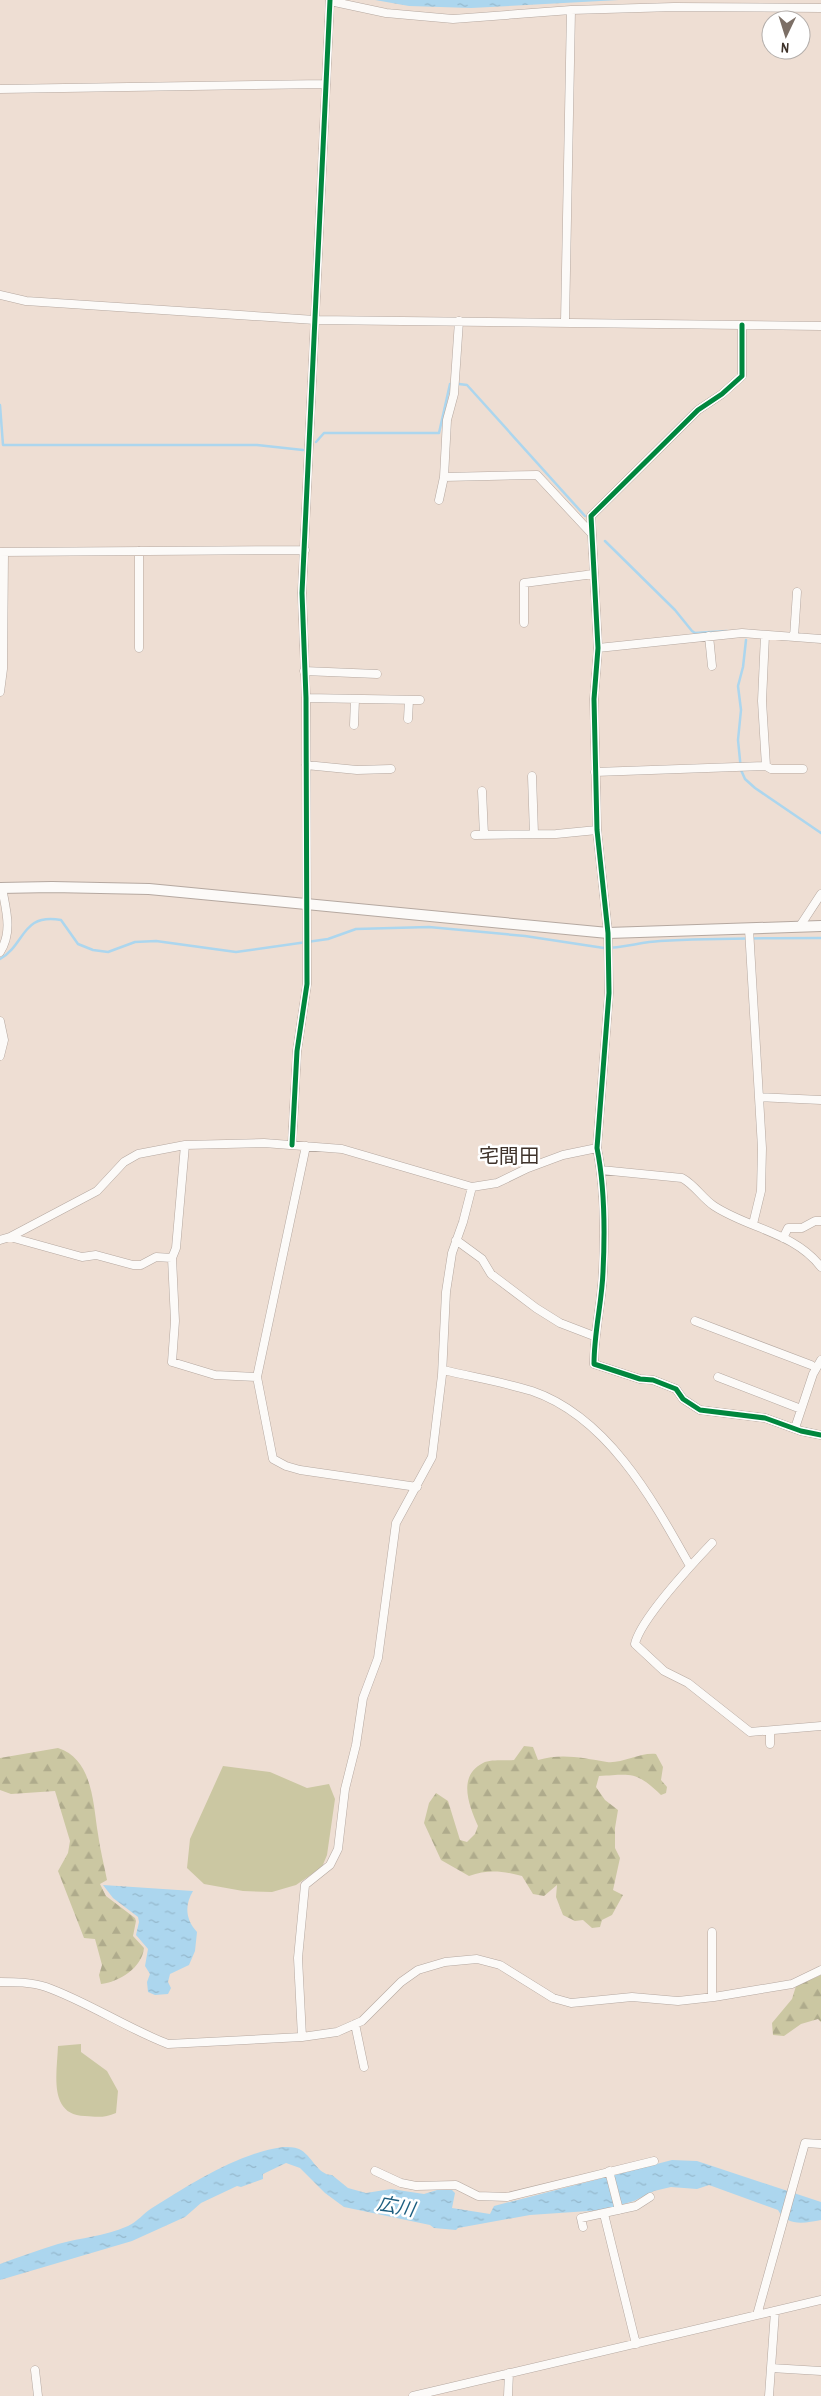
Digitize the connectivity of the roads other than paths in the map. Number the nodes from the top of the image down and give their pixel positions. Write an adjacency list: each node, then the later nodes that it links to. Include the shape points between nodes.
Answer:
1 (330, 0): 3 (street, via 386,13 453,19); 4 (street)
2 (821, 8): 3 (street)
3 (571, 10): 9 (street)
4 (326, 84): 5 (street); 7 (street)
5 (0, 89)
6 (0, 295): 7 (street, via 26,301)
7 (315, 320): 8 (street); 15 (street)
8 (459, 321): 9 (street); 12 (street)
9 (565, 322): 10 (street)
10 (742, 325): 11 (street); 14 (street, via 742,376 698,410 591,516)
11 (821, 326)
12 (444, 477): 13 (street); 14 (street, via 537,476)
13 (439, 500)
14 (591, 533): 18 (street)
15 (304, 550): 16 (street); 28 (street)
16 (139, 551): 17 (street); 25 (street)
17 (2, 552): 30 (street, via 3,669)
18 (594, 574): 20 (street, via 524,583); 26 (street)
19 (797, 592): 23 (street)
20 (524, 624)
21 (765, 635): 22 (street); 23 (street); 38 (street, via 762,701)
22 (709, 636): 26 (street); 27 (street)
23 (794, 638): 24 (street)
24 (821, 639)
25 (139, 648)
26 (598, 648): 41 (street, via 594,699)
27 (712, 666)
28 (304, 671): 29 (street); 31 (street)
29 (377, 674)
30 (0, 692)
31 (306, 698): 32 (street); 37 (street)
32 (354, 699): 33 (street); 36 (street)
33 (409, 700): 34 (street); 35 (street)
34 (420, 700)
35 (408, 719)
36 (354, 725)
37 (306, 765): 39 (street, via 357,770); 52 (street)
38 (766, 766): 40 (street, via 771,769); 41 (street)
39 (391, 769)
40 (803, 769)
41 (595, 772): 46 (street)
42 (532, 776): 47 (street)
43 (482, 791): 44 (street)
44 (483, 800): 45 (street); 49 (street)
45 (474, 801)
46 (597, 830): 47 (street); 56 (street)
47 (534, 834): 49 (street)
48 (475, 835): 49 (street)
49 (484, 835)
50 (1, 888): 52 (street, via 149,889); 57 (street, via 8,927 6,943)
51 (821, 894): 53 (street)
52 (305, 904): 56 (street); 63 (street, via 307,984 298,1051)
53 (800, 926): 54 (street); 55 (street)
54 (821, 926)
55 (749, 929): 56 (street); 60 (street)
56 (608, 937): 65 (street, via 609,994)
57 (0, 952)
58 (0, 1021): 59 (street, via 4,1040)
59 (0, 1056)
60 (759, 1097): 61 (street); 69 (street, via 761,1191)
61 (821, 1100)
62 (185, 1145): 63 (street); 70 (street, via 138,1154 124,1162 97,1190); 74 (street, via 176,1248)
63 (292, 1145): 64 (street)
64 (306, 1146): 67 (street, via 342,1150); 81 (street)
65 (598, 1148): 66 (street); 67 (street, via 563,1155 497,1183)
66 (601, 1170): 69 (street, via 682,1178 692,1183 714,1206); 77 (street, via 603,1272)
67 (472, 1187): 73 (street)
68 (821, 1221): 71 (street, via 802,1228 788,1228)
69 (753, 1224): 71 (street)
70 (10, 1237): 72 (street); 74 (street, via 82,1257 96,1255 133,1265 141,1265 156,1257)
71 (783, 1238): 75 (street, via 807,1250)
72 (0, 1240)
73 (456, 1240): 77 (street, via 482,1259 491,1274 536,1308); 80 (street, via 446,1292)
74 (172, 1258): 81 (street, via 175,1321 172,1362 215,1375)
75 (821, 1267)
76 (695, 1321): 79 (street)
77 (594, 1336): 84 (street, via 594,1364 676,1389 683,1399 700,1410 765,1418)
78 (821, 1360): 83 (street)
79 (810, 1365)
80 (442, 1370): 86 (street, via 432,1457); 88 (street, via 532,1391 571,1410 628,1464)
81 (257, 1377): 86 (street, via 273,1459 300,1470)
82 (718, 1377): 83 (street)
83 (801, 1409): 84 (street)
84 (795, 1428): 85 (street)
85 (821, 1435)
86 (417, 1487): 97 (street, via 396,1524 378,1658 363,1698 345,1789 338,1849 323,1873 312,1877 305,1885 298,1958)
87 (712, 1543): 88 (street)
88 (690, 1566): 90 (street, via 641,1629 635,1644 664,1671 688,1683 750,1732)
89 (821, 1726): 90 (street)
90 (770, 1732): 91 (street)
91 (770, 1744)
92 (712, 1932): 95 (street)
93 (821, 1970): 95 (street, via 792,1984)
94 (0, 1982): 97 (street, via 45,1987 168,2044)
95 (712, 1997): 96 (street, via 678,2001 632,1997 571,2003 553,1998 500,1965 476,1959 445,1962 418,1970 401,1982 362,2021)
96 (354, 2024): 97 (street, via 337,2032); 98 (street)
97 (302, 2037)
98 (364, 2067)
99 (821, 2144): 109 (street, via 805,2143)
100 (654, 2161): 102 (street)
101 (375, 2171): 102 (street, via 401,2183 456,2185 478,2196 507,2198)
102 (609, 2171): 104 (street)
103 (650, 2197): 104 (street, via 636,2206)
104 (619, 2210): 105 (street)
105 (604, 2214): 106 (street, via 581,2218); 110 (street)
106 (583, 2228)
107 (821, 2300): 108 (street)
108 (775, 2311): 109 (street); 111 (street)
109 (757, 2315): 110 (street)
110 (636, 2344): 114 (street)
111 (771, 2368): 113 (street); 118 (street)
112 (35, 2370): 115 (street)
113 (821, 2371)
114 (509, 2373): 116 (street); 117 (street)
115 (38, 2396)
116 (413, 2396)
117 (508, 2396)
118 (769, 2396)

